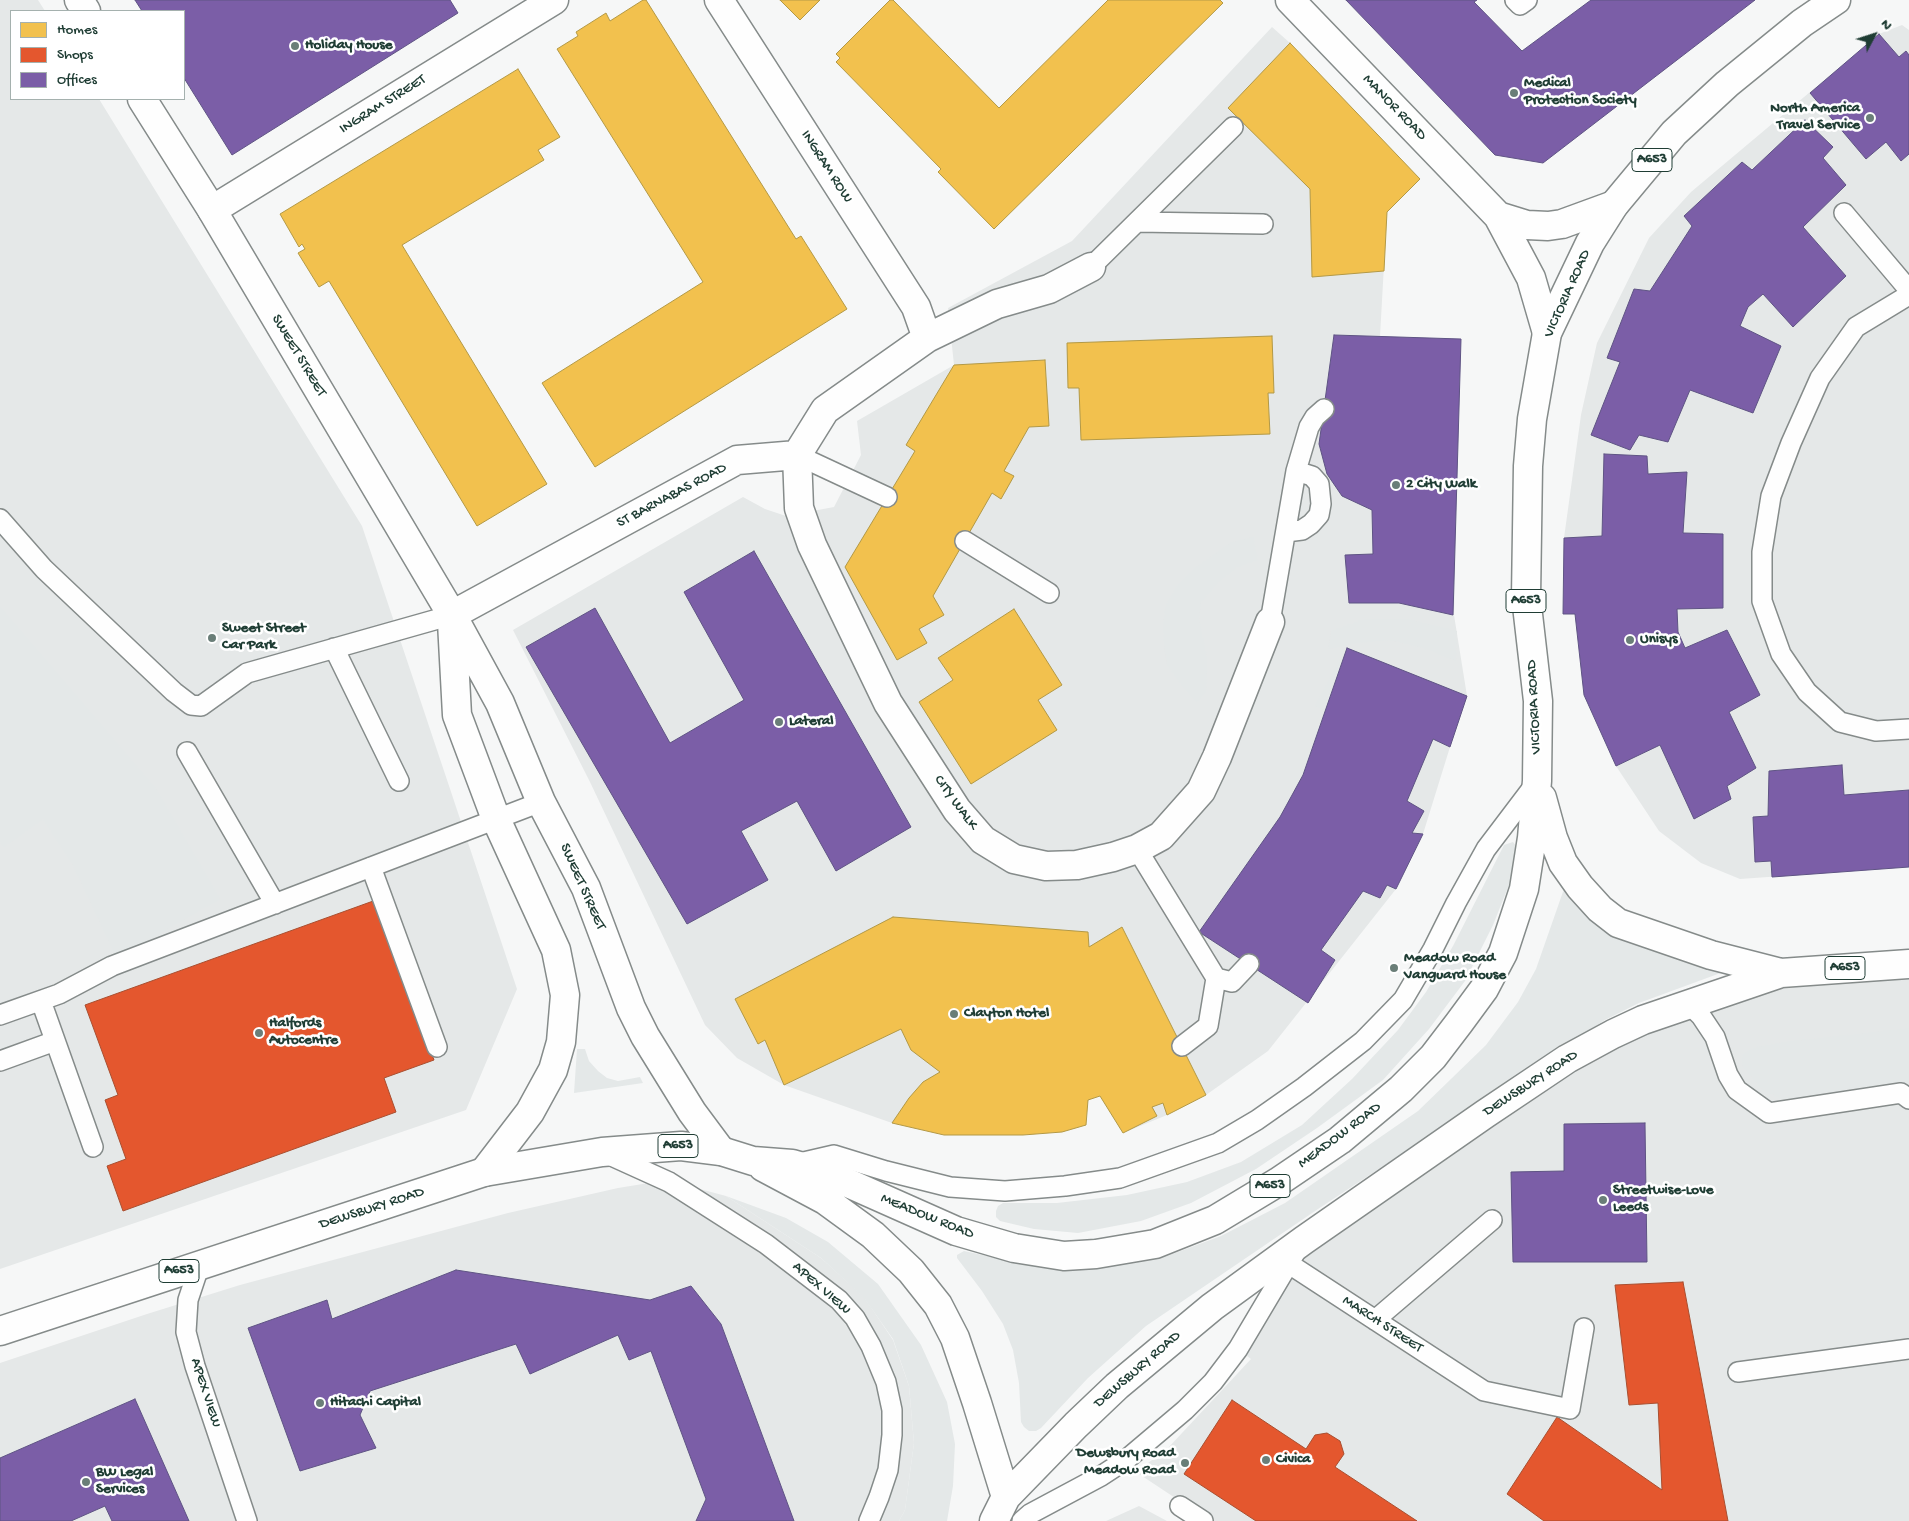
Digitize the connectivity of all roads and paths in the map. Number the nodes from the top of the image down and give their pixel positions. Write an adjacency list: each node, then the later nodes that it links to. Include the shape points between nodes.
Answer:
1 (719, 0): 19 (street, INGRAM ROW, via 916,307)
2 (1290, 0): 12 (street, MANOR ROAD)
3 (1515, 0): 4 (lane, via 1520,5)
4 (1527, 0)
5 (1836, 0): 9 (street, VICTORIA ROAD / A653, via 1802,23 1727,84 1674,133)
6 (546, 2): 10 (street, INGRAM STREET)
7 (143, 100): 10 (street, SWEET STREET)
8 (1233, 127): 13 (lane)
9 (1614, 205): 12 (street, MANOR ROAD, via 1548,226 1527,225); 18 (street, VICTORIA ROAD / A653, via 1590,242)
10 (212, 210): 28 (street, SWEET STREET)
11 (1844, 213): 16 (lane)
12 (1498, 216): 18 (street, MANOR ROAD, via 1531,278)
13 (1137, 222): 14 (lane); 15 (lane)
14 (1263, 224)
15 (1091, 267): 19 (street, via 1049,289 997,304)
16 (1909, 290)
17 (1909, 295): 31 (lane, via 1856,327 1820,378 1772,496 1762,552 1762,600 1781,654 1807,692 1840,722 1876,731)
18 (1547, 333): 34 (street, VICTORIA ROAD / A653, via 1532,419 1528,475 1526,597 1538,701)
19 (927, 338): 21 (street, via 825,410)
20 (1324, 409): 22 (lane, via 1309,428)
21 (798, 455): 23 (lane); 28 (street, ST BARNABAS ROAD, via 737,460); 37 (street, CITY WALK, via 799,508 812,546 888,703 957,810 983,840 1014,859 1046,866 1077,864)
22 (1296, 471): 25 (lane); 25 (lane, via 1312,476 1319,484 1321,504 1319,515 1311,524 1302,530)
23 (887, 497)
24 (0, 519): 30 (lane, via 44,569 174,692 192,705 202,706 247,673)
25 (1286, 532): 29 (lane)
26 (965, 541): 27 (lane)
27 (1049, 592)
28 (452, 616): 30 (lane); 35 (street, SWEET STREET, via 500,703); 36 (street, SWEET STREET, via 457,715)
29 (1270, 622): 37 (street, CITY WALK, via 1201,791 1161,836)
30 (334, 648): 33 (lane)
31 (1909, 729)
32 (187, 752): 39 (lane)
33 (398, 781)
34 (1537, 781): 42 (street, A653, via 1563,863 1600,909 1618,924 1712,956); 56 (lane, via 1486,849 1403,1000 1363,1041 1257,1120 1218,1143 1120,1178 1005,1191 950,1187 834,1155); 56 (street, MEADOW ROAD / A653, via 1527,873 1515,918 1503,953 1484,988 1459,1023 1433,1057 1340,1140 1215,1220 1155,1244 1096,1254 1048,1254 956,1231 830,1175)
35 (541, 802): 36 (lane); 53 (street, SWEET STREET, via 586,888 638,1022 692,1112)
36 (496, 819): 38 (lane); 57 (street, SWEET STREET, via 556,950 565,995 561,1042 552,1070 530,1112)
37 (1136, 849): 43 (lane)
38 (371, 867): 39 (lane); 49 (lane)
39 (275, 904): 44 (lane, via 112,966)
40 (1249, 964): 43 (lane, via 1232,982)
41 (1909, 964): 42 (street, A653)
42 (1781, 973): 45 (street, DEWSBURY ROAD / A653)
43 (1216, 978): 48 (lane, via 1208,1026)
44 (41, 1001): 46 (lane); 47 (lane)
45 (1689, 1004): 51 (lane, via 1715,1037 1728,1075 1737,1090 1769,1113 1901,1093); 59 (street, DEWSBURY ROAD / A653, via 1621,1030 1567,1059 1304,1240)
46 (0, 1015)
47 (55, 1042): 50 (lane); 52 (lane)
48 (1182, 1046)
49 (436, 1047)
50 (0, 1061)
51 (1909, 1100)
52 (93, 1147)
53 (721, 1151): 54 (street, DEWSBURY ROAD / A653, via 681,1146); 55 (street, DEWSBURY ROAD / A653)
54 (602, 1152): 57 (street, DEWSBURY ROAD / A653); 69 (lane, APEX VIEW, via 669,1182 766,1244 839,1300 855,1318 886,1382 892,1410 888,1470)
55 (753, 1161): 56 (street, MEADOW ROAD / A653); 67 (street, A653, via 825,1200 873,1235 911,1271 938,1305 955,1338 977,1403)
56 (792, 1164)
57 (484, 1172): 60 (street, DEWSBURY ROAD / A653)
58 (1492, 1220): 61 (lane)
59 (1284, 1260): 61 (lane, MARCH STREET); 67 (street, DEWSBURY ROAD / A653, via 1212,1307 1117,1386 1076,1425); 70 (lane, DEWSBURY ROAD, via 1238,1349 1185,1410 1127,1459)
60 (200, 1264): 63 (street, DEWSBURY ROAD / A653); 68 (lane, APEX VIEW, via 188,1300 186,1332)
61 (1375, 1320): 62 (lane, MARCH STREET, via 1484,1391 1570,1409)
62 (1584, 1328)
63 (0, 1331)
64 (1909, 1349): 65 (lane)
65 (1738, 1372)
66 (1180, 1506): 71 (lane)
67 (1000, 1509)
68 (247, 1521)
69 (868, 1521)
70 (1022, 1521)
71 (1204, 1521)

